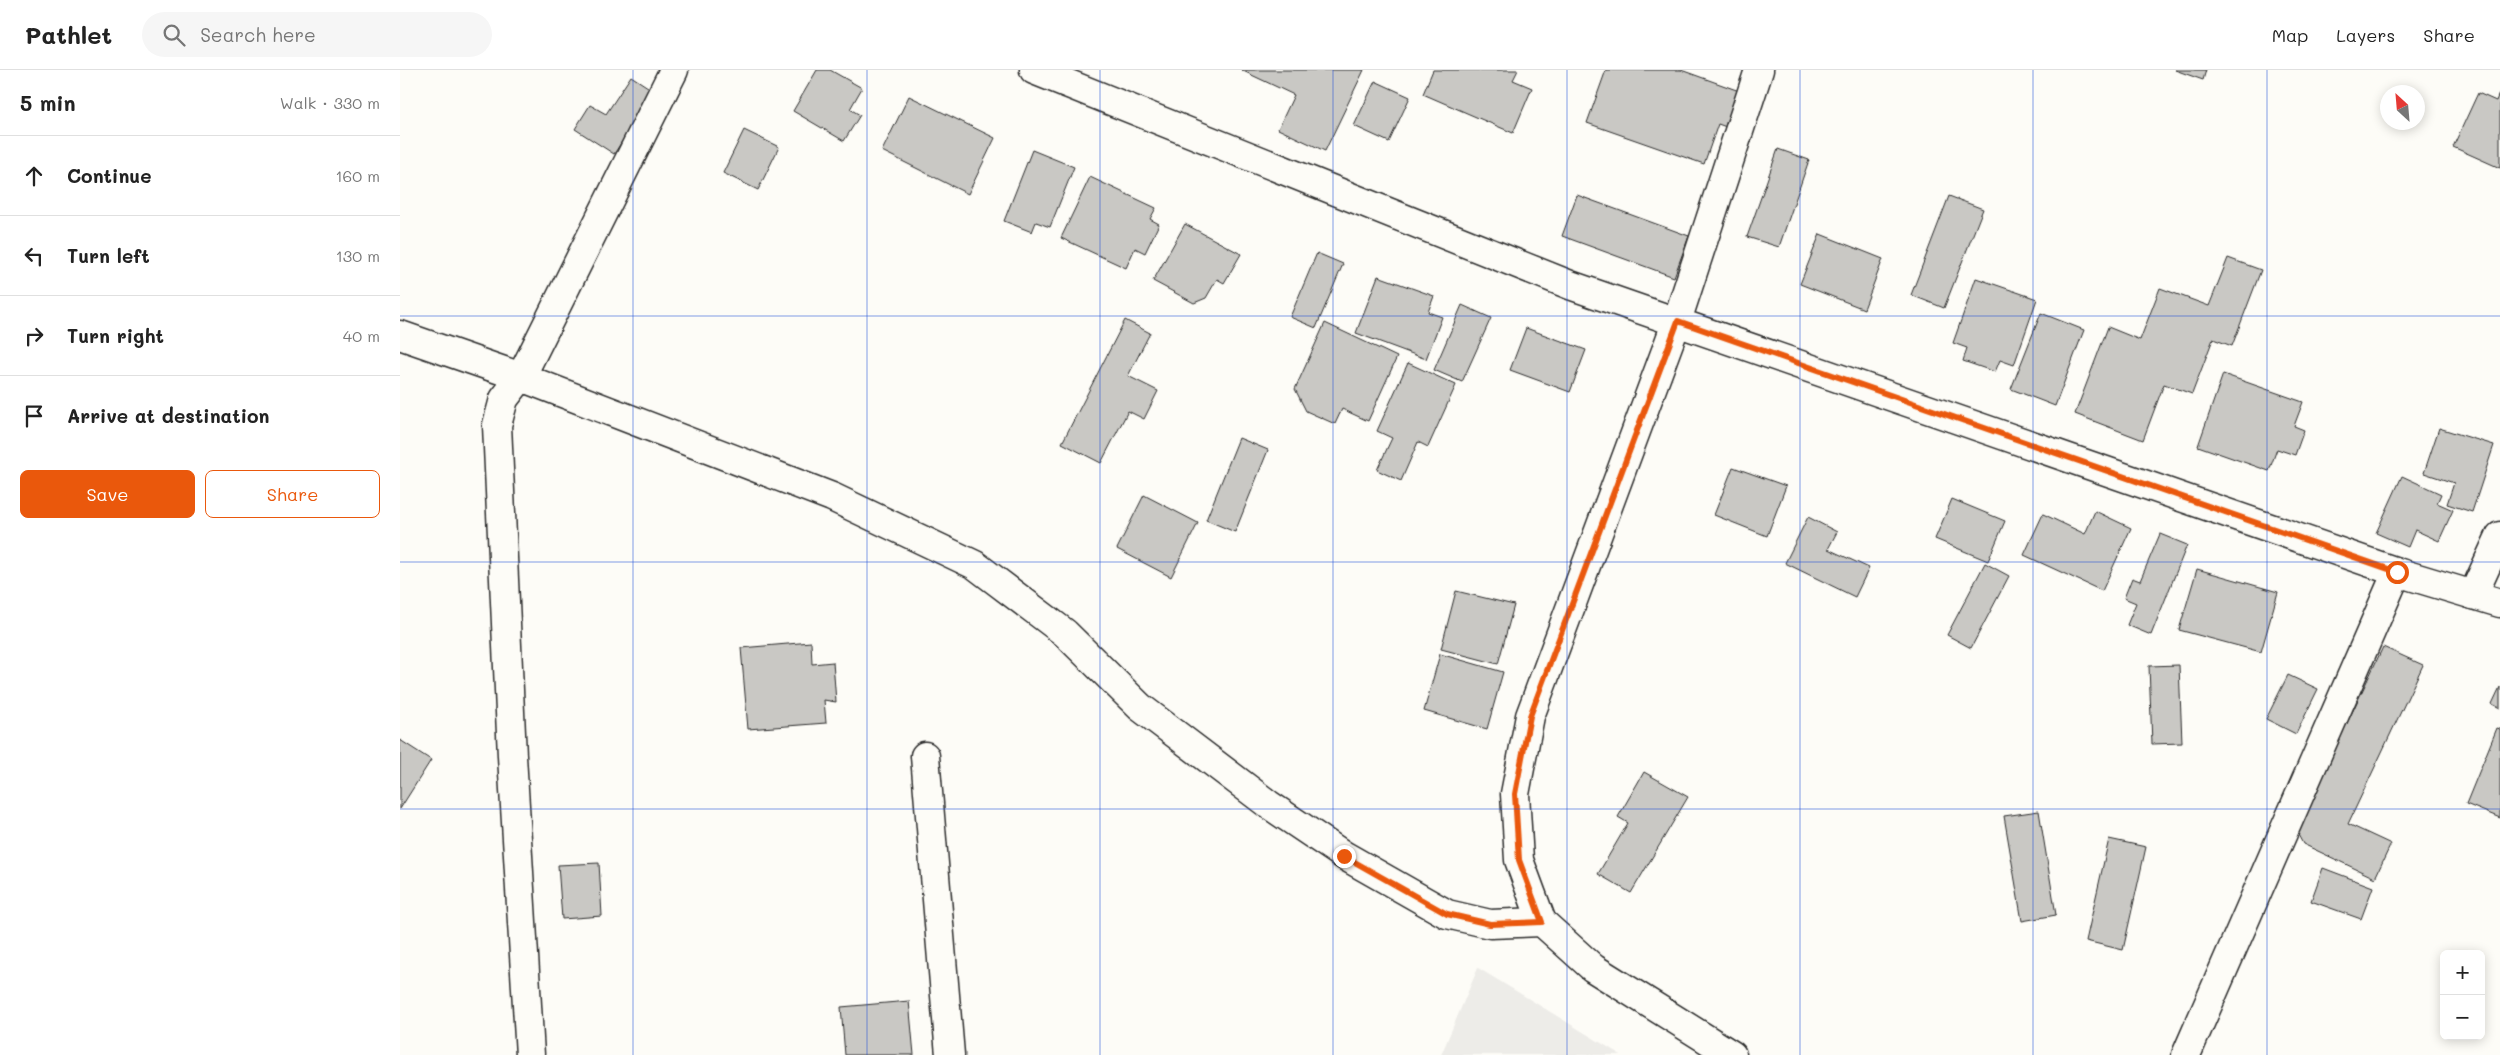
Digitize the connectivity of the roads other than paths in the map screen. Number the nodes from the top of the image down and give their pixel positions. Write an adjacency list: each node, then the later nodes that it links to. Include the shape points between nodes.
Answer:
1 (674, 70): 6 (street)
2 (1034, 70): 4 (street, via 1561,281)
3 (1759, 70): 4 (street)
4 (1678, 321): 8 (street); 12 (street, via 1530,716 1515,794 1519,860)
5 (400, 335): 6 (street)
6 (521, 377): 12 (street, via 832,497 975,565 1065,632 1140,707 1268,804 1344,856 1447,914 1490,924); 13 (street, via 504,399 496,426)
7 (2500, 536): 9 (street)
8 (2397, 572): 9 (street); 16 (street)
9 (2474, 594): 10 (street)
10 (2500, 603)
11 (925, 756): 14 (street)
12 (1542, 922): 15 (street, via 1593,968)
13 (530, 1055)
14 (950, 1055)
15 (1732, 1055)
16 (2186, 1055)

